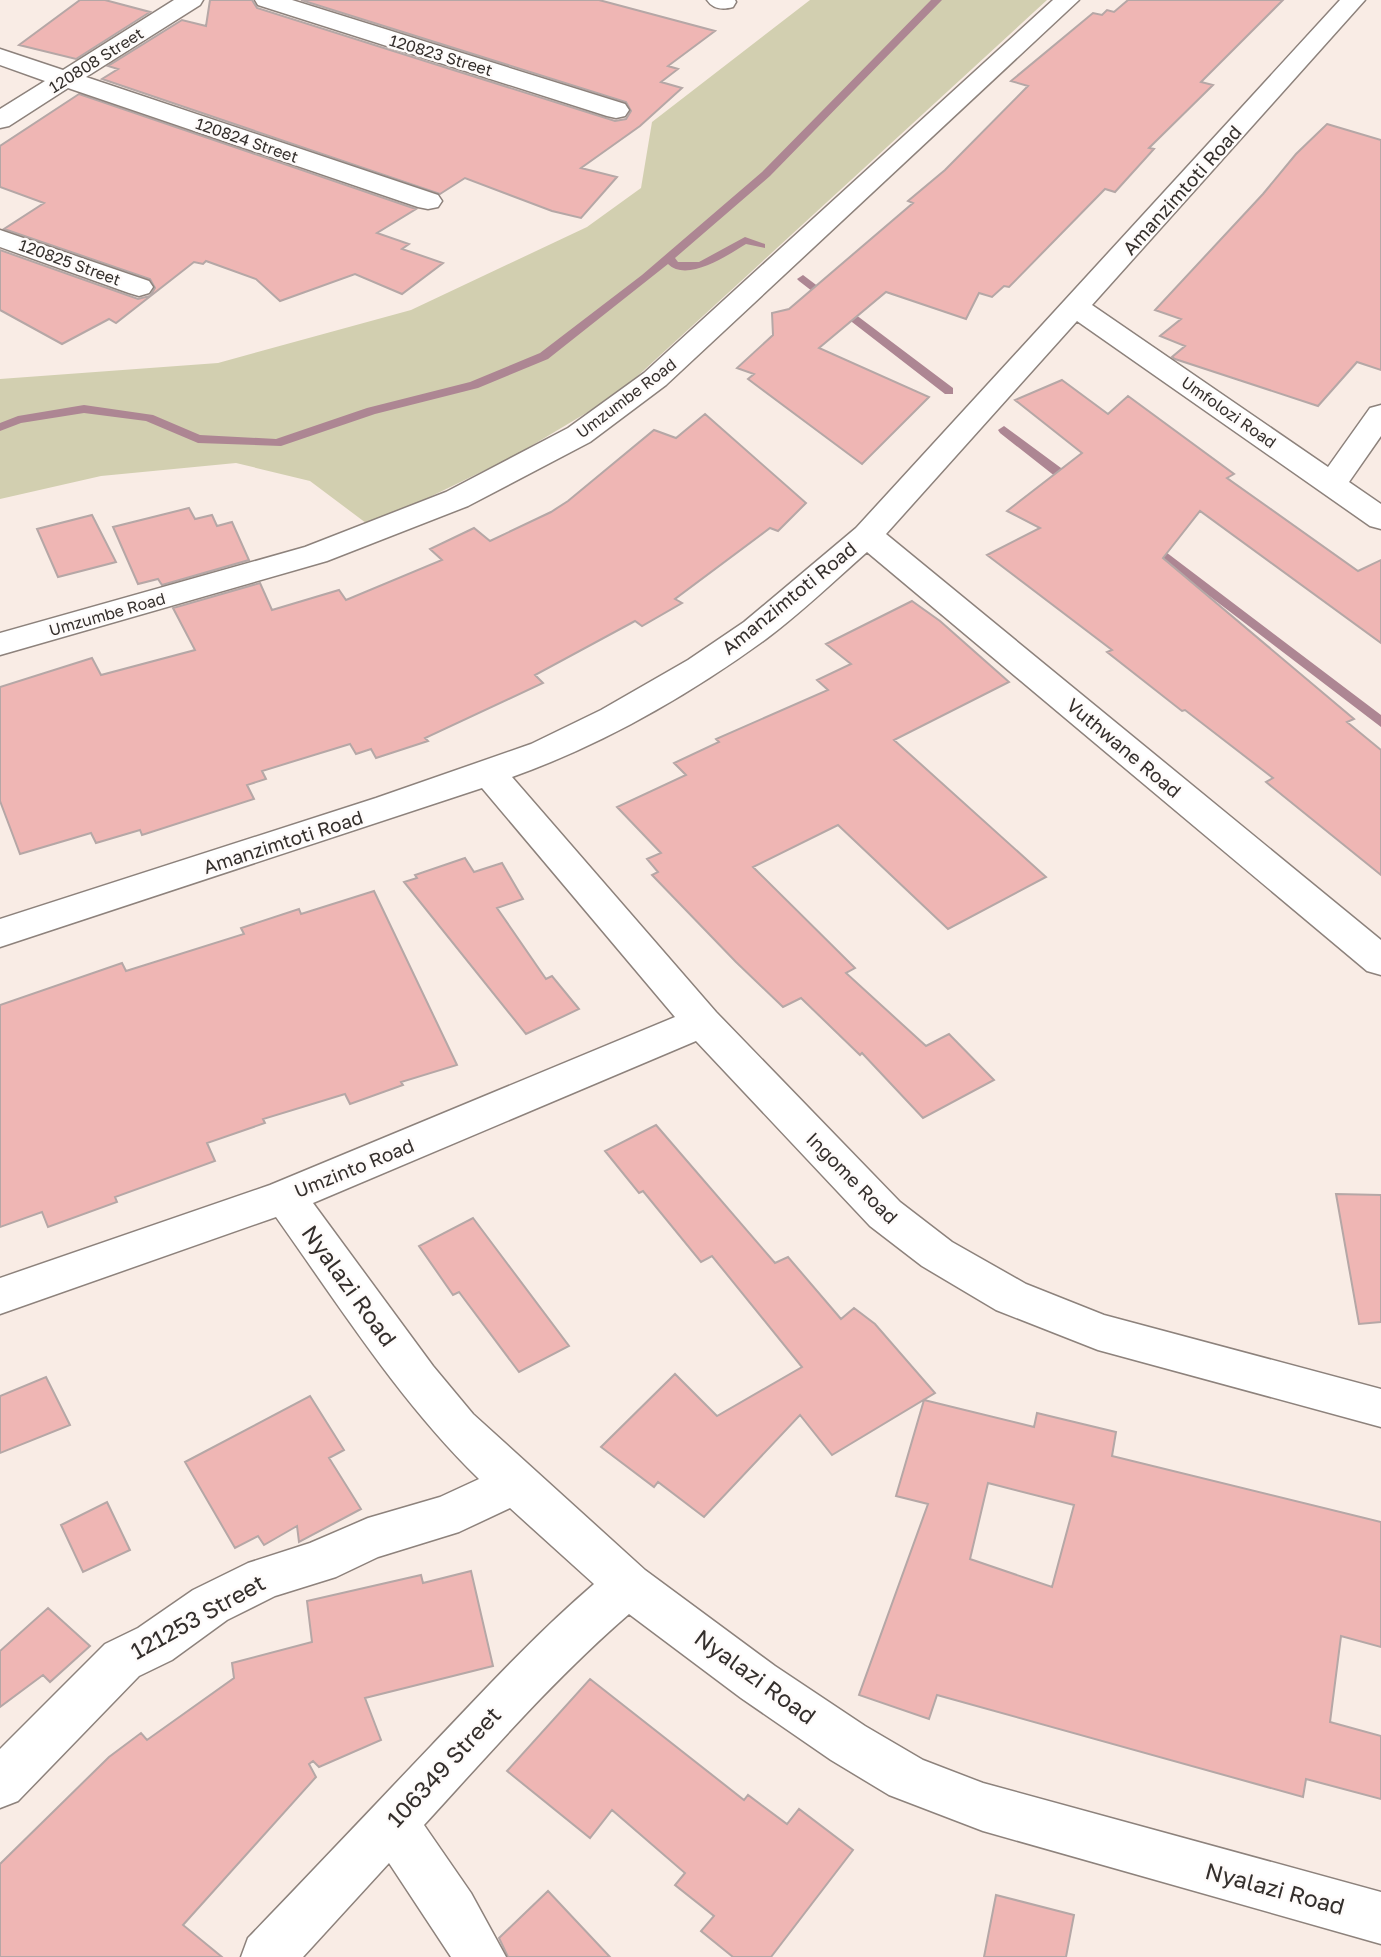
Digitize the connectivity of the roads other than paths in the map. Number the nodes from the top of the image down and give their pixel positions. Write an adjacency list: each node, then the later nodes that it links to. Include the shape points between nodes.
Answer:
1 (191, 0): 6 (street, 120808 Street)
2 (267, 0): 7 (street, 120823 Street)
3 (1067, 0): 17 (street, Umzumbe Road, via 655,379 579,435 457,499 316,554)
4 (1353, 0): 12 (street, Amanzimtoti Road)
5 (0, 57): 6 (street, 120824 Street)
6 (66, 79): 8 (street, 120808 Street); 9 (street, 120824 Street)
7 (616, 110)
8 (0, 120)
9 (428, 201)
10 (0, 238): 11 (street, 120825 Street)
11 (139, 287)
12 (1076, 307): 14 (street, Umfolozi Road); 16 (street, Amanzimtoti Road)
13 (1381, 414): 14 (street)
14 (1332, 484): 15 (street, Umfolozi Road)
15 (1381, 519)
16 (867, 535): 18 (street, Amanzimtoti Road, via 756,630 700,668 602,724); 20 (street, Vuthwane Road)
17 (0, 644)
18 (489, 774): 19 (street, Amanzimtoti Road); 21 (street, Ingome Road)
19 (0, 933)
20 (1381, 961)
21 (702, 1022): 22 (street, Umzinto Road); 24 (street, Ingome Road, via 885,1214 937,1254 1010,1297 1098,1332)
22 (285, 1197): 23 (street, Umzinto Road); 25 (street, Nyalazi Road, via 417,1380 457,1428)
23 (0, 1296)
24 (1381, 1408)
25 (514, 1483): 26 (street, Nyalazi Road); 27 (street, 121253 Street, via 476,1504 265,1578 210,1605 155,1644 122,1660)
26 (628, 1585): 28 (street, 106349 Street, via 578,1628); 29 (street, Nyalazi Road, via 758,1682 907,1778 983,1807)
27 (0, 1784)
28 (392, 1823): 30 (street, 106349 Street); 31 (street)
29 (1381, 1918)
30 (267, 1957)
31 (480, 1957)

